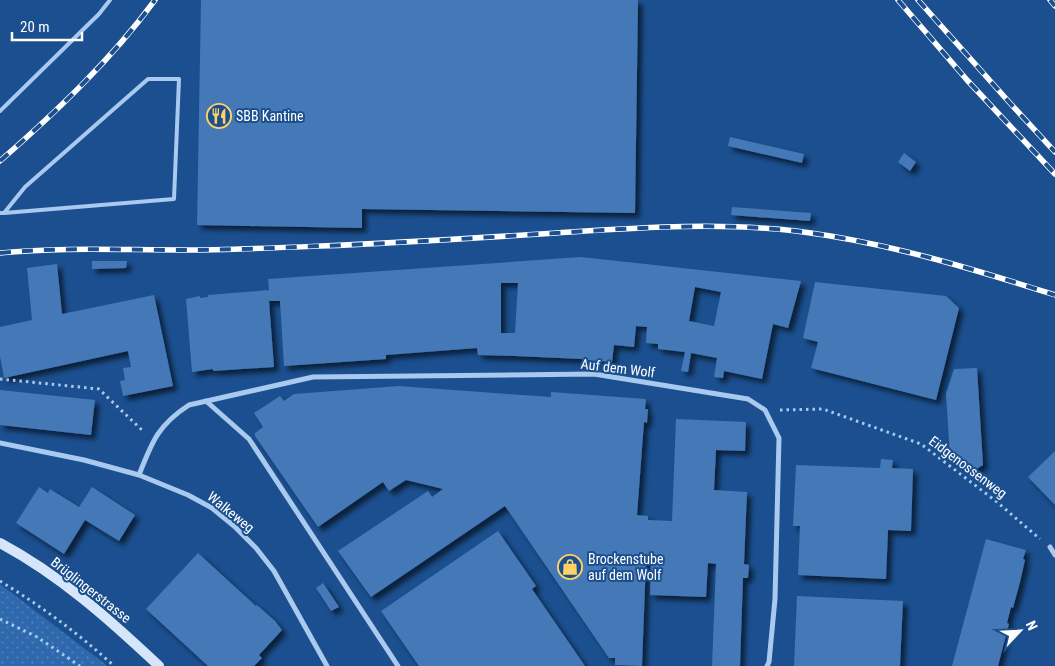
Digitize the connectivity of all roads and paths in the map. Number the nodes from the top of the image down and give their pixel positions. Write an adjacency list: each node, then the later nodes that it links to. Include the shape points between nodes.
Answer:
1 (110, 0): 2 (lane)
2 (0, 111)
3 (2, 213): 3 (lane, via 174,199 179,79 148,79 25,188)
4 (0, 379): 7 (path, via 98,389)
5 (206, 401): 6 (street, Auf dem Wolf, via 313,377 594,374 748,399); 7 (street, Auf dem Wolf, via 189,405 176,413); 19 (street, via 249,439)
6 (765, 410): 11 (path, Eidgenossenweg, via 823,410 921,444 997,502); 20 (street, via 779,438 775,599)
7 (153, 441): 9 (street, Auf dem Wolf)
8 (0, 443): 9 (street, Walkeweg)
9 (139, 475): 18 (street, Walkeweg, via 188,494 212,508 256,548 274,571)
10 (0, 543): 17 (main road, Brüglingerstrasse, via 77,593)
11 (1050, 548): 12 (street)
12 (1055, 555)
13 (0, 581): 16 (path, via 77,633)
14 (0, 619): 15 (path, via 37,637)
15 (80, 666)
16 (114, 666)
17 (159, 666)
18 (326, 666)
19 (398, 666)
20 (767, 666)

